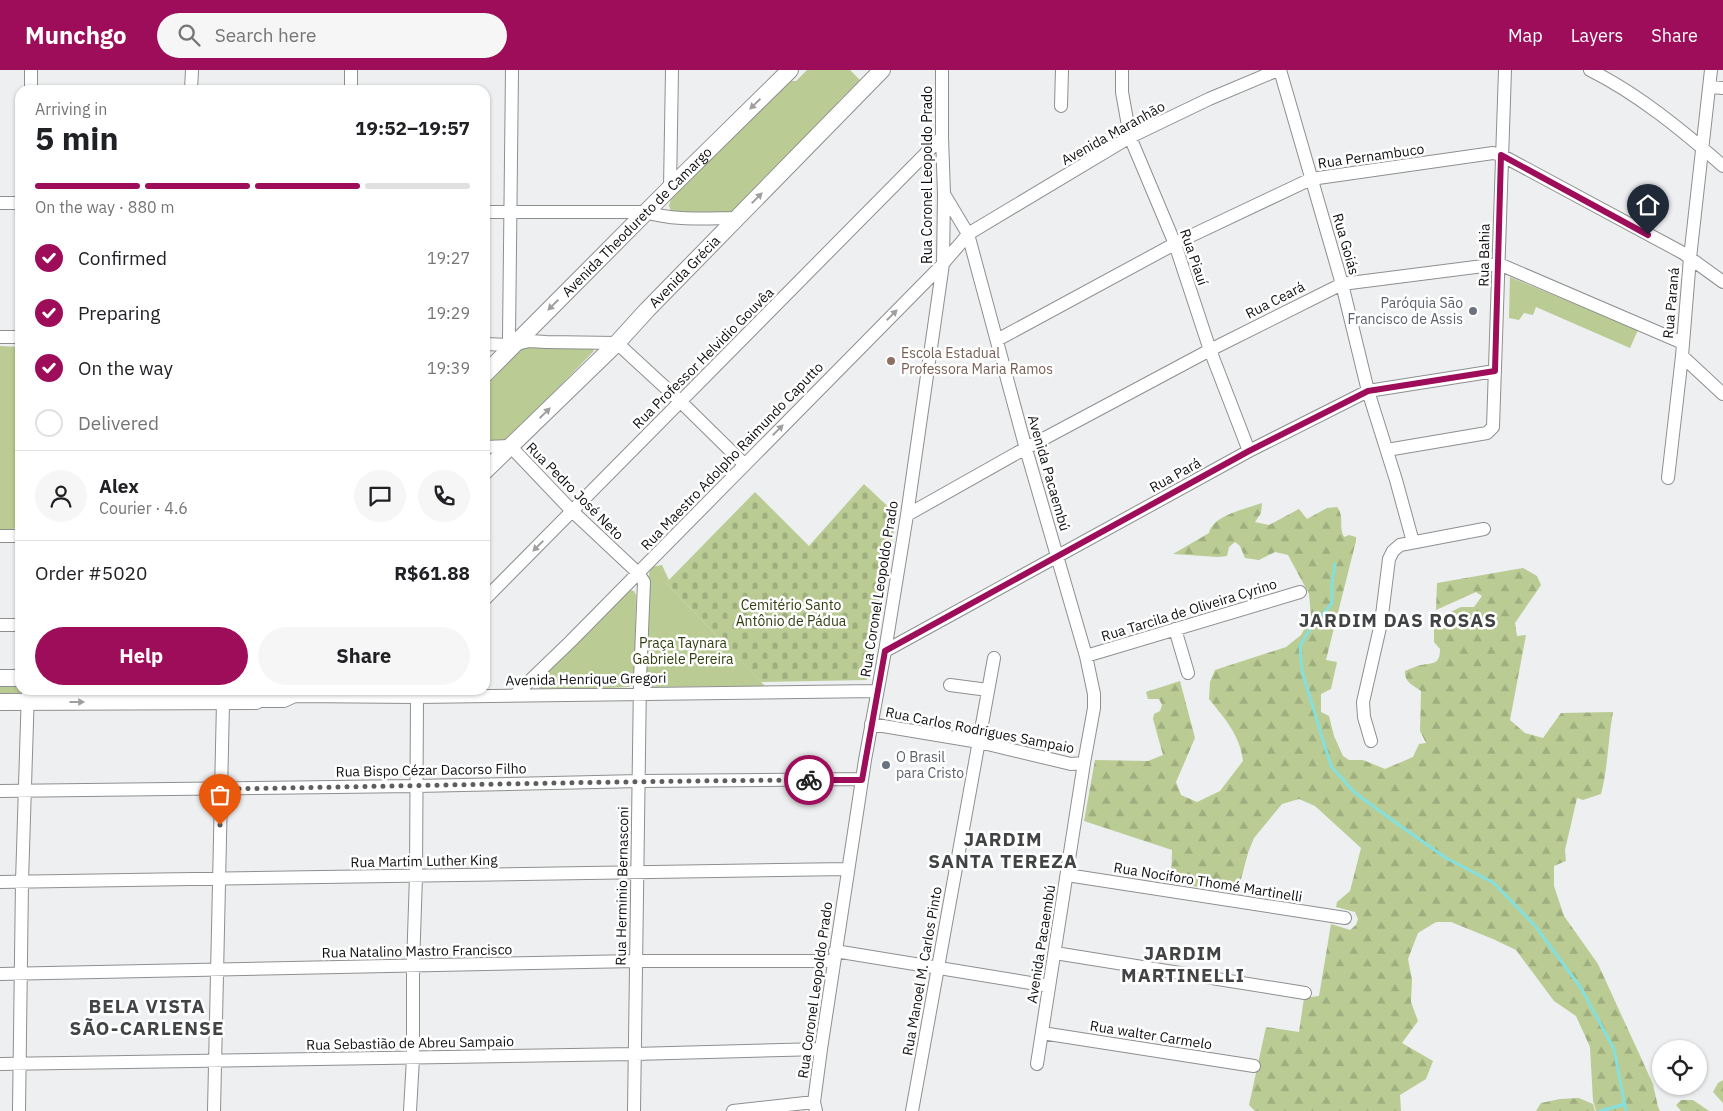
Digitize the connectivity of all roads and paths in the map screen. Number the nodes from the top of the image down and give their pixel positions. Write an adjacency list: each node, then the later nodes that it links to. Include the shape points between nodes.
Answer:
1 (31, 70): 15 (street)
2 (192, 70): 16 (street)
3 (351, 70): 17 (street)
4 (512, 70): 32 (street)
5 (672, 70): 27 (street)
6 (790, 70): 27 (main road, Avenida Theodureto de Camargo, one-way to 27)
7 (882, 70): 34 (main road, Avenida Grécia, one-way to 7)
8 (942, 70): 21 (street, Rua Coronel Leopoldo Prado)
9 (1062, 70): 20 (street)
10 (1122, 70): 22 (street, Rua Piauí, via 1122,92)
11 (1279, 70): 22 (street, Avenida Maranhão); 26 (street, Rua Goiás)
12 (1505, 70): 24 (street, Rua Bahia)
13 (1590, 70): 23 (street, via 1648,106)
14 (1711, 70): 18 (street, Rua Paraná)
15 (31, 85)
16 (191, 85)
17 (351, 85)
18 (1710, 87): 19 (street); 23 (street, Rua Paraná)
19 (1723, 88)
20 (1061, 106)
21 (942, 137): 28 (street, Rua Coronel Leopoldo Prado); 54 (street, Rua Professor Helvidio Gouvêa)
22 (1130, 137): 35 (street, Avenida Maranhão); 36 (street, Rua Piauí)
23 (1703, 149): 25 (street); 37 (street, Rua Paraná)
24 (1501, 155): 26 (street, Rua Pernambuco, via 1493,153); 37 (street, Rua Pernambuco); 39 (street, Rua Bahia)
25 (1723, 166)
26 (1311, 179): 36 (street, Rua Pernambuco); 41 (street, Rua Goiás)
27 (670, 188): 33 (main road, Avenida Theodureto de Camargo)
28 (944, 194): 35 (street, Avenida Pacaembú); 38 (street, Rua Coronel Leopoldo Prado)
29 (0, 202): 30 (street)
30 (15, 203)
31 (490, 212): 32 (street)
32 (510, 212): 33 (street); 47 (street, via 509,337)
33 (646, 212): 34 (street, via 656,216); 47 (main road, Avenida Theodureto de Camargo, one-way to 47)
34 (737, 218): 45 (main road, Avenida Grécia)
35 (968, 234): 38 (street, Rua Maestro Adolpho Raimundo Caputto); 44 (street, Avenida Pacaembú)
36 (1175, 244): 44 (street, Rua Pernambuco); 49 (street, Rua Piauí)
37 (1690, 258): 40 (street, Rua Pernambuco); 48 (street, Rua Paraná)
38 (943, 264): 60 (street, Rua Maestro Adolpho Raimundo Caputto, one-way to 38); 64 (street, Rua Coronel Leopoldo Prado)
39 (1499, 264): 41 (street, Rua Ceará); 48 (street); 51 (street, Rua Bahia)
40 (1723, 282)
41 (1342, 284): 49 (street, Rua Ceará); 52 (street, Rua Goiás)
42 (0, 337): 43 (street)
43 (15, 337)
44 (996, 340): 57 (street, Avenida Pacaembú)
45 (617, 343): 47 (street, via 529,340); 54 (street); 55 (main road, Avenida Grécia, one-way to 45)
46 (490, 344): 47 (street)
47 (513, 345): 50 (main road, Avenida Theodureto de Camargo)
48 (1683, 349): 53 (street); 62 (street, Rua Paraná)
49 (1210, 350): 57 (street, Rua Ceará); 59 (street, Rua Piauí)
50 (490, 369)
51 (1495, 371): 52 (street, Rua Pará); 58 (street, Rua Bahia, via 1492,427 1487,433)
52 (1368, 391): 58 (street, Rua Goiás); 59 (street, Rua Pará)
53 (1723, 394)
54 (680, 401): 60 (street); 63 (street, Rua Professor Helvidio Gouvêa)
55 (510, 446): 56 (street, Rua Pedro José Neto); 61 (main road, Avenida Grécia); 63 (street, Rua Pedro José Neto)
56 (490, 447)
57 (1026, 449): 64 (street, Rua Ceará); 69 (street, Avenida Pacaembú)
58 (1387, 450): 68 (street, Rua Goiás)
59 (1249, 451): 69 (street, Rua Pará)
60 (744, 464): 70 (street, Rua Maestro Adolpho Raimundo Caputto)
61 (490, 466)
62 (1668, 478)
63 (572, 511): 70 (street, Rua Pedro José Neto); 72 (street, Rua Professor Helvidio Gouvêa, one-way to 72)
64 (907, 515): 76 (street, Rua Coronel Leopoldo Prado)
65 (1484, 529): 68 (street)
66 (0, 536): 67 (street)
67 (15, 536)
68 (1413, 542): 98 (street, via 1400,545 1389,559 1381,623 1363,702)
69 (1057, 557): 76 (street, Rua Pará); 77 (street, Avenida Pacaembú)
70 (638, 573): 85 (street, Rua Herminio Bernasconi, via 644,582); 90 (street, Rua Maestro Adolpho Raimundo Caputto)
71 (1300, 592): 75 (street, Rua Tarcila de Oliveira Cyrino)
72 (490, 594)
73 (0, 625): 74 (street)
74 (15, 625)
75 (1175, 629): 77 (street, Rua Tarcila de Oliveira Cyrino); 79 (street)
76 (885, 651): 84 (street, Rua Coronel Leopoldo Prado)
77 (1086, 656): 100 (street, Avenida Pacaembú, via 1094,708)
78 (994, 658): 83 (street, Rua Manoel M. Carlos Pinto)
79 (1188, 673)
80 (0, 678): 81 (main road)
81 (15, 678)
82 (950, 686): 83 (street)
83 (988, 690): 99 (street, Rua Manoel M. Carlos Pinto)
84 (877, 691): 85 (street, Avenida Henrique Gregori); 97 (street, Rua Coronel Leopoldo Prado)
85 (641, 694): 90 (street, Avenida Henrique Gregori); 101 (street, Rua Herminio Bernasconi)
86 (215, 695): 96 (main road)
87 (264, 695): 94 (main road)
88 (330, 695): 92 (street, Avenida Henrique Gregori)
89 (408, 695): 93 (street, Avenida Henrique Gregori)
90 (515, 695): 93 (street, Avenida Henrique Gregori)
91 (28, 696): 95 (main road); 96 (main road, one-way to 96); 106 (street)
92 (295, 696): 94 (street, via 284,701)
93 (417, 697): 103 (street)
94 (256, 701): 96 (main road)
95 (0, 702)
96 (224, 702): 104 (street)
97 (871, 724): 99 (street, Rua Carlos Rodrigues Sampaio); 102 (street, Rua Coronel Leopoldo Prado)
98 (1371, 741)
99 (979, 742): 100 (street, Rua Carlos Rodrigues Sampaio, via 1071,764); 119 (street, Rua Manoel M. Carlos Pinto)
100 (1084, 763): 109 (street, Avenida Pacaembú)
101 (640, 780): 102 (street, Rua Bispo Cézar Dacorso Filho); 103 (street, Rua Bispo Cézar Dacorso Filho); 108 (street, Rua Herminio Bernasconi)
102 (862, 780): 107 (street, Rua Coronel Leopoldo Prado)
103 (416, 786): 104 (street, Rua Bispo Cézar Dacorso Filho); 110 (street)
104 (221, 789): 106 (street, Rua Bispo Cézar Dacorso Filho); 111 (street)
105 (0, 791): 106 (street, Rua Bispo Cézar Dacorso Filho)
106 (25, 791): 113 (street)
107 (848, 869): 108 (street, Rua Martim Luther King); 116 (street, Rua Coronel Leopoldo Prado)
108 (638, 872): 110 (street, Rua Martim Luther King); 117 (street, Rua Herminio Bernasconi)
109 (1067, 875): 114 (street, Rua Nociforo Thomé Martinelli); 115 (street, Avenida Pacaembú)
110 (416, 876): 111 (street, Rua Martim Luther King); 118 (street)
111 (219, 879): 113 (street, Rua Martim Luther King); 120 (street)
112 (0, 882): 113 (street, Rua Martim Luther King)
113 (22, 882): 122 (street)
114 (1345, 918)
115 (1055, 953): 123 (street, Avenida Pacaembú); 124 (street)
116 (835, 956): 117 (street, Rua Natalino Mastro Francisco); 119 (street, Rua Natalino Mastro Francisco); 126 (street, Rua Coronel Leopoldo Prado)
117 (636, 961): 118 (street, Rua Natalino Mastro Francisco); 127 (street, Rua Herminio Bernasconi)
118 (412, 966): 120 (street, Rua Natalino Mastro Francisco); 128 (street)
119 (938, 967): 123 (street, Rua Natalino Mastro Francisco); 140 (street, Rua Manoel M. Carlos Pinto)
120 (217, 970): 122 (street, Rua Natalino Mastro Francisco); 129 (street)
121 (0, 974): 122 (street, Rua Natalino Mastro Francisco)
122 (22, 974): 131 (street)
123 (1049, 986): 125 (street, Avenida Pacaembú)
124 (1306, 994)
125 (1042, 1033): 132 (street, Avenida Pacaembú); 133 (street, Rua walter Carmelo)
126 (821, 1048): 127 (street, Rua Sebastião de Abreu Sampaio); 134 (street, Rua Coronel Leopoldo Prado)
127 (634, 1054): 128 (street, Rua Sebastião de Abreu Sampaio); 138 (street, Rua Herminio Bernasconi)
128 (413, 1058): 129 (street, Rua Sebastião de Abreu Sampaio); 137 (street)
129 (215, 1061): 131 (street, Rua Sebastião de Abreu Sampaio); 136 (street)
130 (0, 1064): 131 (street, Rua Sebastião de Abreu Sampaio)
131 (20, 1064): 135 (street)
132 (1037, 1064)
133 (1254, 1066)
134 (815, 1107): 139 (street)
135 (19, 1111)
136 (214, 1111)
137 (410, 1111)
138 (634, 1111)
139 (733, 1111)
140 (912, 1111)

